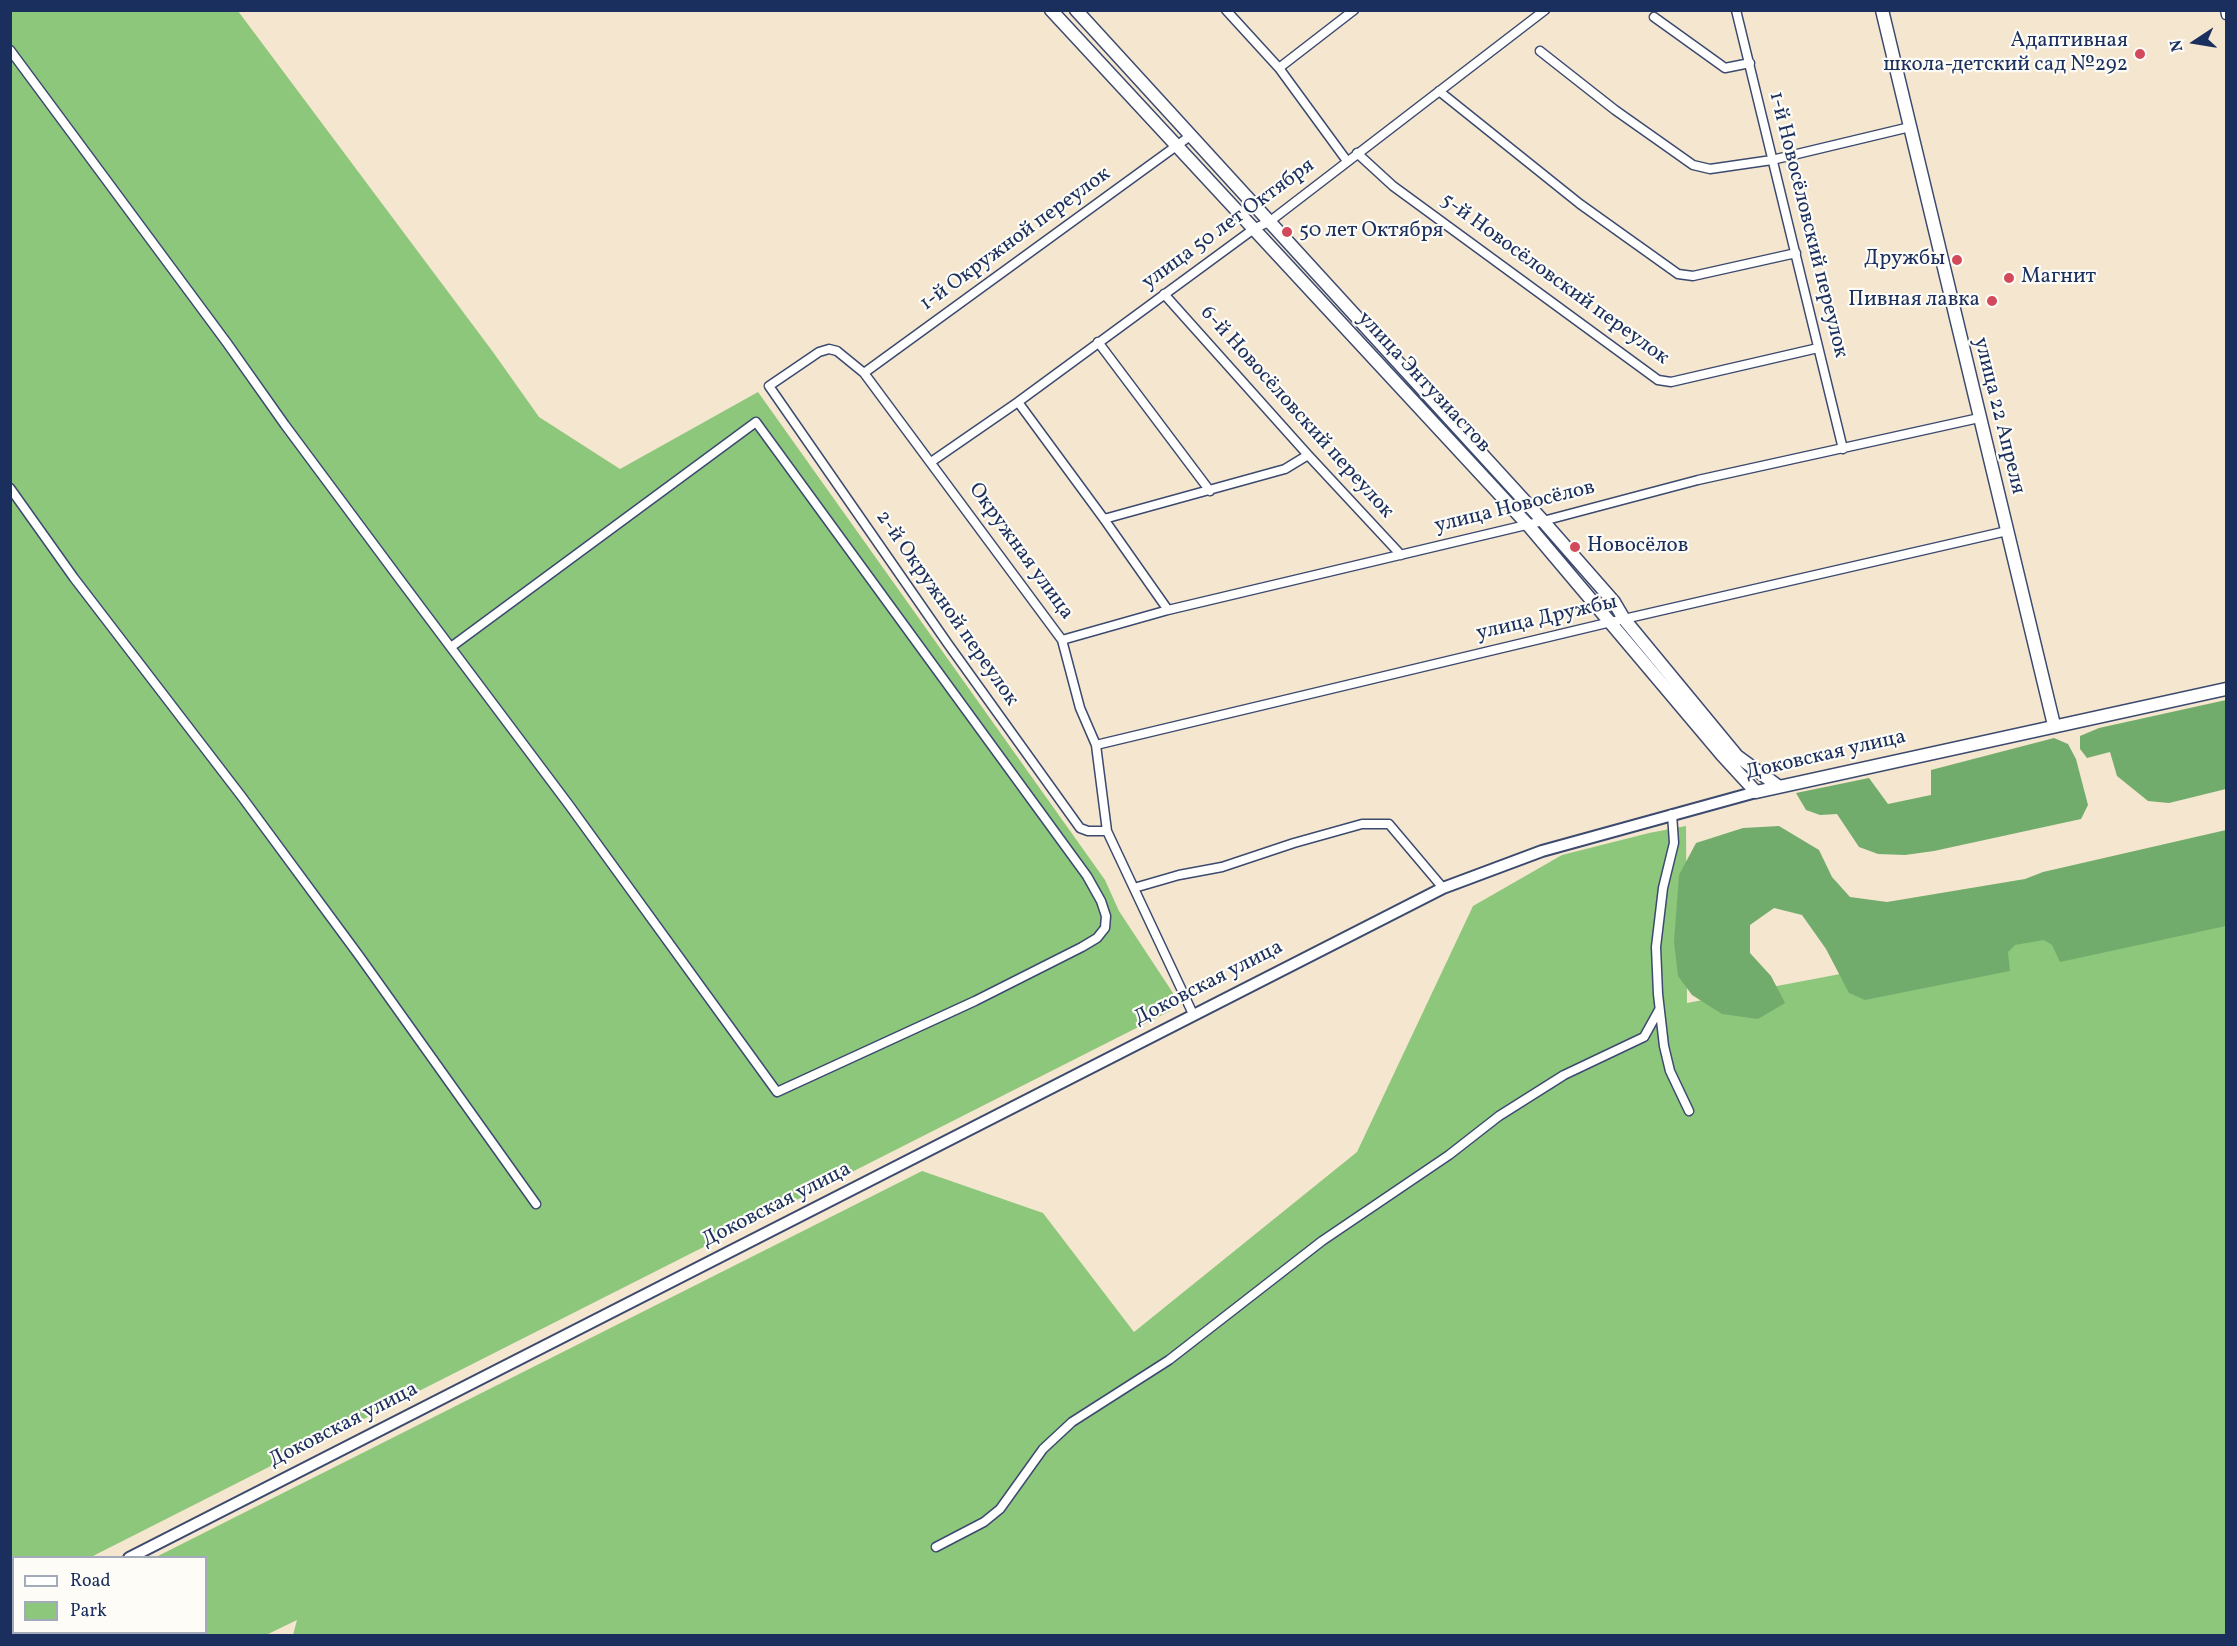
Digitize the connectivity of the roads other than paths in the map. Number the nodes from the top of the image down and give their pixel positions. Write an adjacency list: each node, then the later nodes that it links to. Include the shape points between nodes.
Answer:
1 (1051, 10): 18 (main road, улица Энтузиастов)
2 (1076, 10): 17 (main road, улица Энтузиастов)
3 (1226, 10): 14 (street)
4 (1354, 10): 14 (street)
5 (1545, 10): 15 (street, улица 50 лет Октября)
6 (1736, 10): 13 (street, 1-й Новосёловский переулок)
7 (1882, 10): 16 (main road, улица 22 Апреля)
8 (2225, 10): 9 (street)
9 (2226, 15)
10 (1654, 17): 13 (street, via 1725,68)
11 (10, 50): 46 (street)
12 (1540, 51): 20 (street, via 1693,165 1710,170)
13 (1750, 63): 20 (street, 1-й Новосёловский переулок)
14 (1279, 68): 21 (street)
15 (1438, 91): 19 (street, улица 50 лет Октября); 24 (street, via 1580,204 1678,274 1693,276)
16 (1910, 127): 20 (street); 31 (main road, улица 22 Апреля)
17 (1190, 136): 18 (street, 1-й Окружной переулок); 22 (main road, улица Энтузиастов)
18 (1177, 146): 23 (main road, улица Энтузиастов); 28 (street, 1-й Окружной переулок)
19 (1357, 153): 21 (street, улица 50 лет Октября); 27 (street, 5-й Новосёловский переулок, via 1393,186 1658,380 1671,382)
20 (1772, 160): 24 (street, 1-й Новосёловский переулок)
21 (1347, 161): 22 (street, улица 50 лет Октября)
22 (1269, 222): 23 (street, улица 50 лет Октября); 38 (main road, улица Энтузиастов)
23 (1255, 228): 25 (street, улица 50 лет Октября); 39 (main road, улица Энтузиастов)
24 (1796, 253): 27 (street, 1-й Новосёловский переулок)
25 (1164, 294): 26 (street, улица 50 лет Октября); 33 (street, 6-й Новосёловский переулок)
26 (1098, 342): 30 (street, улица 50 лет Октября); 36 (street)
27 (1818, 348): 32 (street, 1-й Новосёловский переулок)
28 (864, 373): 29 (street, Окружная улица, via 829,349); 34 (street, Окружная улица)
29 (768, 386): 53 (street, 2-й Окружной переулок, via 1080,828)
30 (1018, 402): 34 (street, улица 50 лет Октября); 37 (street)
31 (1979, 418): 32 (street, улица Новосёлов); 40 (main road, улица 22 Апреля)
32 (1843, 449): 38 (street, улица Новосёлов, via 1698,480)
33 (1308, 455): 36 (street, via 1285,470); 41 (street, 6-й Новосёловский переулок)
34 (931, 462): 45 (street, Окружная улица)
35 (10, 488): 59 (street, via 360,957)
36 (1210, 491): 37 (street)
37 (1104, 519): 42 (street)
38 (1544, 521): 39 (street, улица Новосёлов); 43 (main road, улица Энтузиастов, via 1614,602)
39 (1528, 525): 41 (street, улица Новосёлов); 44 (main road, улица Энтузиастов)
40 (2007, 531): 43 (street, улица Дружбы); 48 (main road, улица 22 Апреля)
41 (1401, 555): 42 (street, улица Новосёлов)
42 (1168, 610): 45 (street, улица Новосёлов)
43 (1624, 619): 44 (street, улица Дружбы); 50 (main road, улица Энтузиастов, via 1737,756)
44 (1611, 622): 49 (street, улица Дружбы); 51 (main road, улица Энтузиастов)
45 (1062, 640): 49 (street, Окружная улица, via 1080,708)
46 (451, 647): 46 (street, via 777,1092 994,991 1082,947 1105,928 1101,901 1087,876 756,422)
47 (2226, 689): 48 (main road, Доковская улица)
48 (2054, 725): 50 (main road, Доковская улица)
49 (1096, 745): 53 (street, Окружная улица)
50 (1778, 786): 51 (main road, Доковская улица)
51 (1756, 792): 52 (street, Доковская улица)
52 (1672, 814): 55 (street, Доковская улица, via 1542,851); 56 (street, via 1674,843 1663,888 1656,947)
53 (1107, 831): 54 (street, Окружная улица)
54 (1134, 888): 55 (street, via 1222,867 1362,824 1389,824); 57 (street, Окружная улица)
55 (1443, 888): 57 (street, Доковская улица)
56 (1659, 1010): 58 (street, via 1670,1071); 60 (street, via 1644,1037 1564,1075 1499,1116 1449,1155 1322,1241 1169,1360 1072,1422 1043,1449 1000,1509 984,1522)
57 (1193, 1014): 61 (street, Доковская улица)
58 (1689, 1111)
59 (536, 1204)
60 (936, 1547)
61 (131, 1556)

